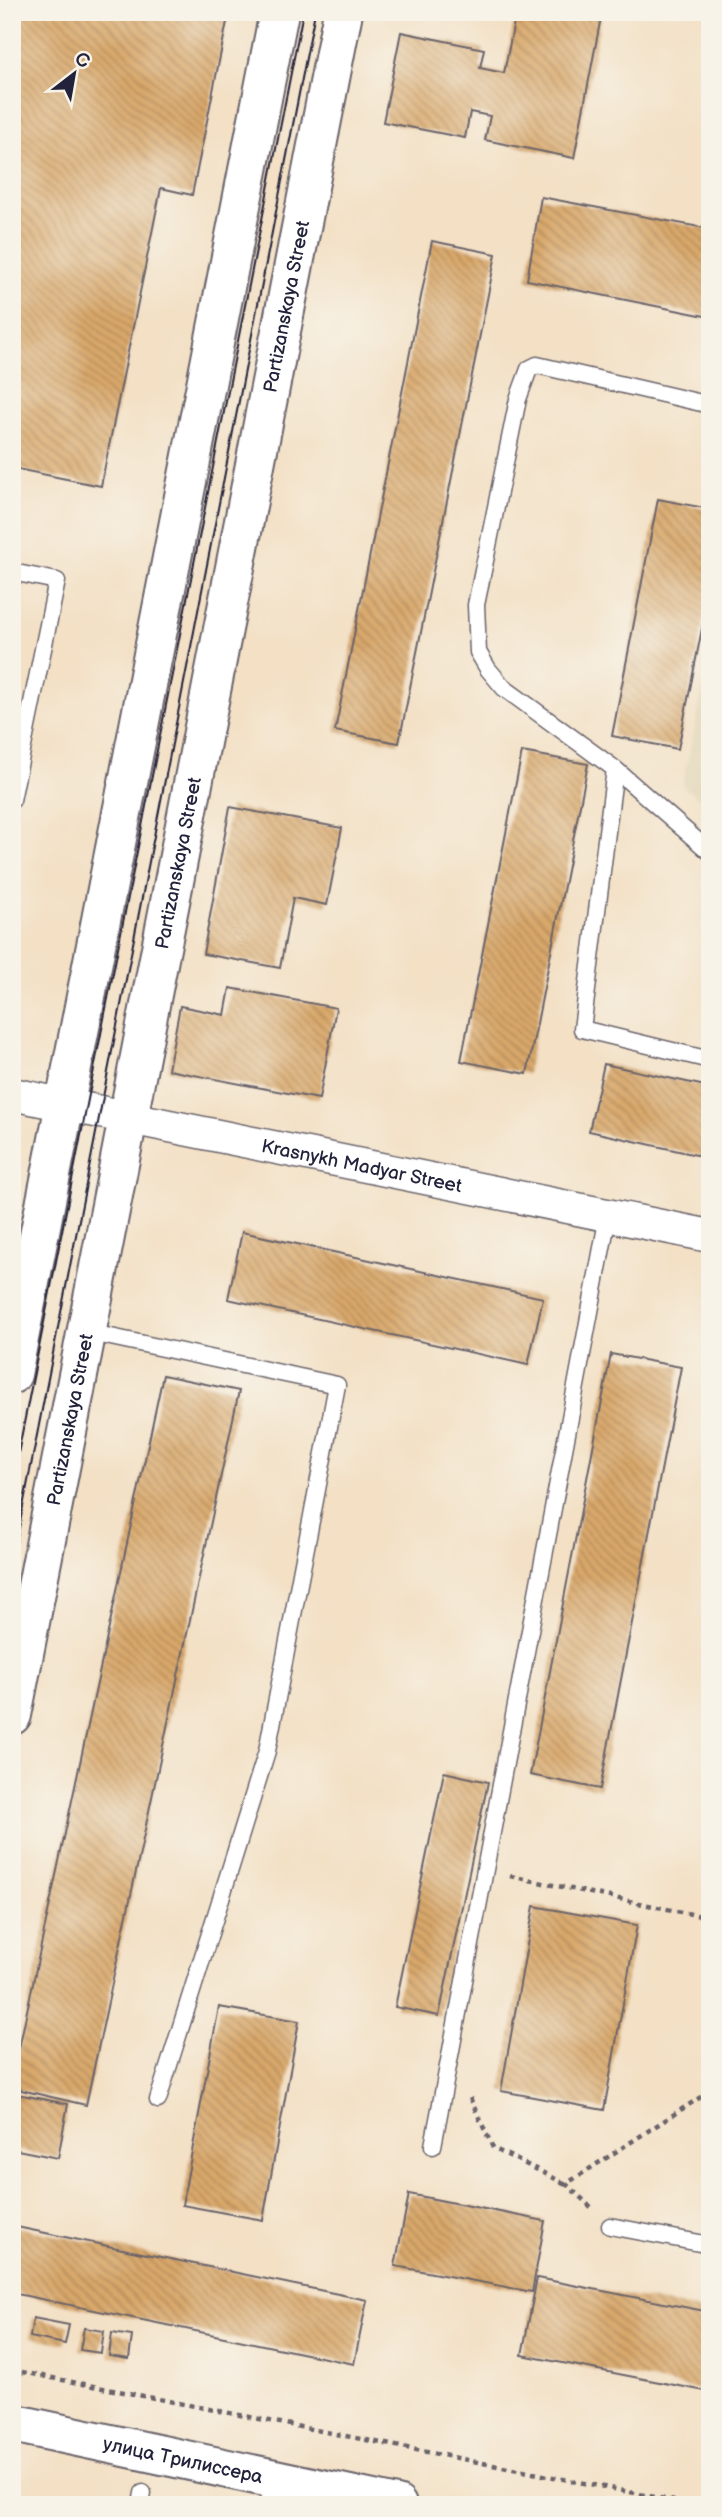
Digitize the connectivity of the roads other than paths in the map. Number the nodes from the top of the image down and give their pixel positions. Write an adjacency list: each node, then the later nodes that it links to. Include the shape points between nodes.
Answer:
1 (279, 12): 10 (street)
2 (343, 12): 11 (street, Partizanskaya Street)
3 (710, 405): 5 (lane, via 537,365 529,369 518,399 476,605 478,652 504,688)
4 (12, 572): 6 (lane, via 57,581)
5 (615, 769): 7 (lane); 8 (lane, via 582,1029)
6 (12, 800)
7 (710, 852)
8 (710, 1060)
9 (12, 1094): 10 (street, Krasnykh Madyar Street)
10 (66, 1104): 11 (street, Krasnykh Madyar Street); 15 (street)
11 (129, 1116): 12 (street, Krasnykh Madyar Street); 14 (street, Partizanskaya Street)
12 (608, 1216): 13 (street, Krasnykh Madyar Street); 18 (lane)
13 (710, 1236)
14 (87, 1332): 16 (street, Partizanskaya Street); 17 (lane, via 337,1385 267,1751)
15 (12, 1374)
16 (12, 1715)
17 (158, 2100)
18 (433, 2146)
19 (610, 2226): 20 (lane)
20 (710, 2245)
21 (12, 2423): 22 (street, улица Трилиссера)
22 (271, 2492): 23 (street, улица Трилиссера)
23 (397, 2505)

